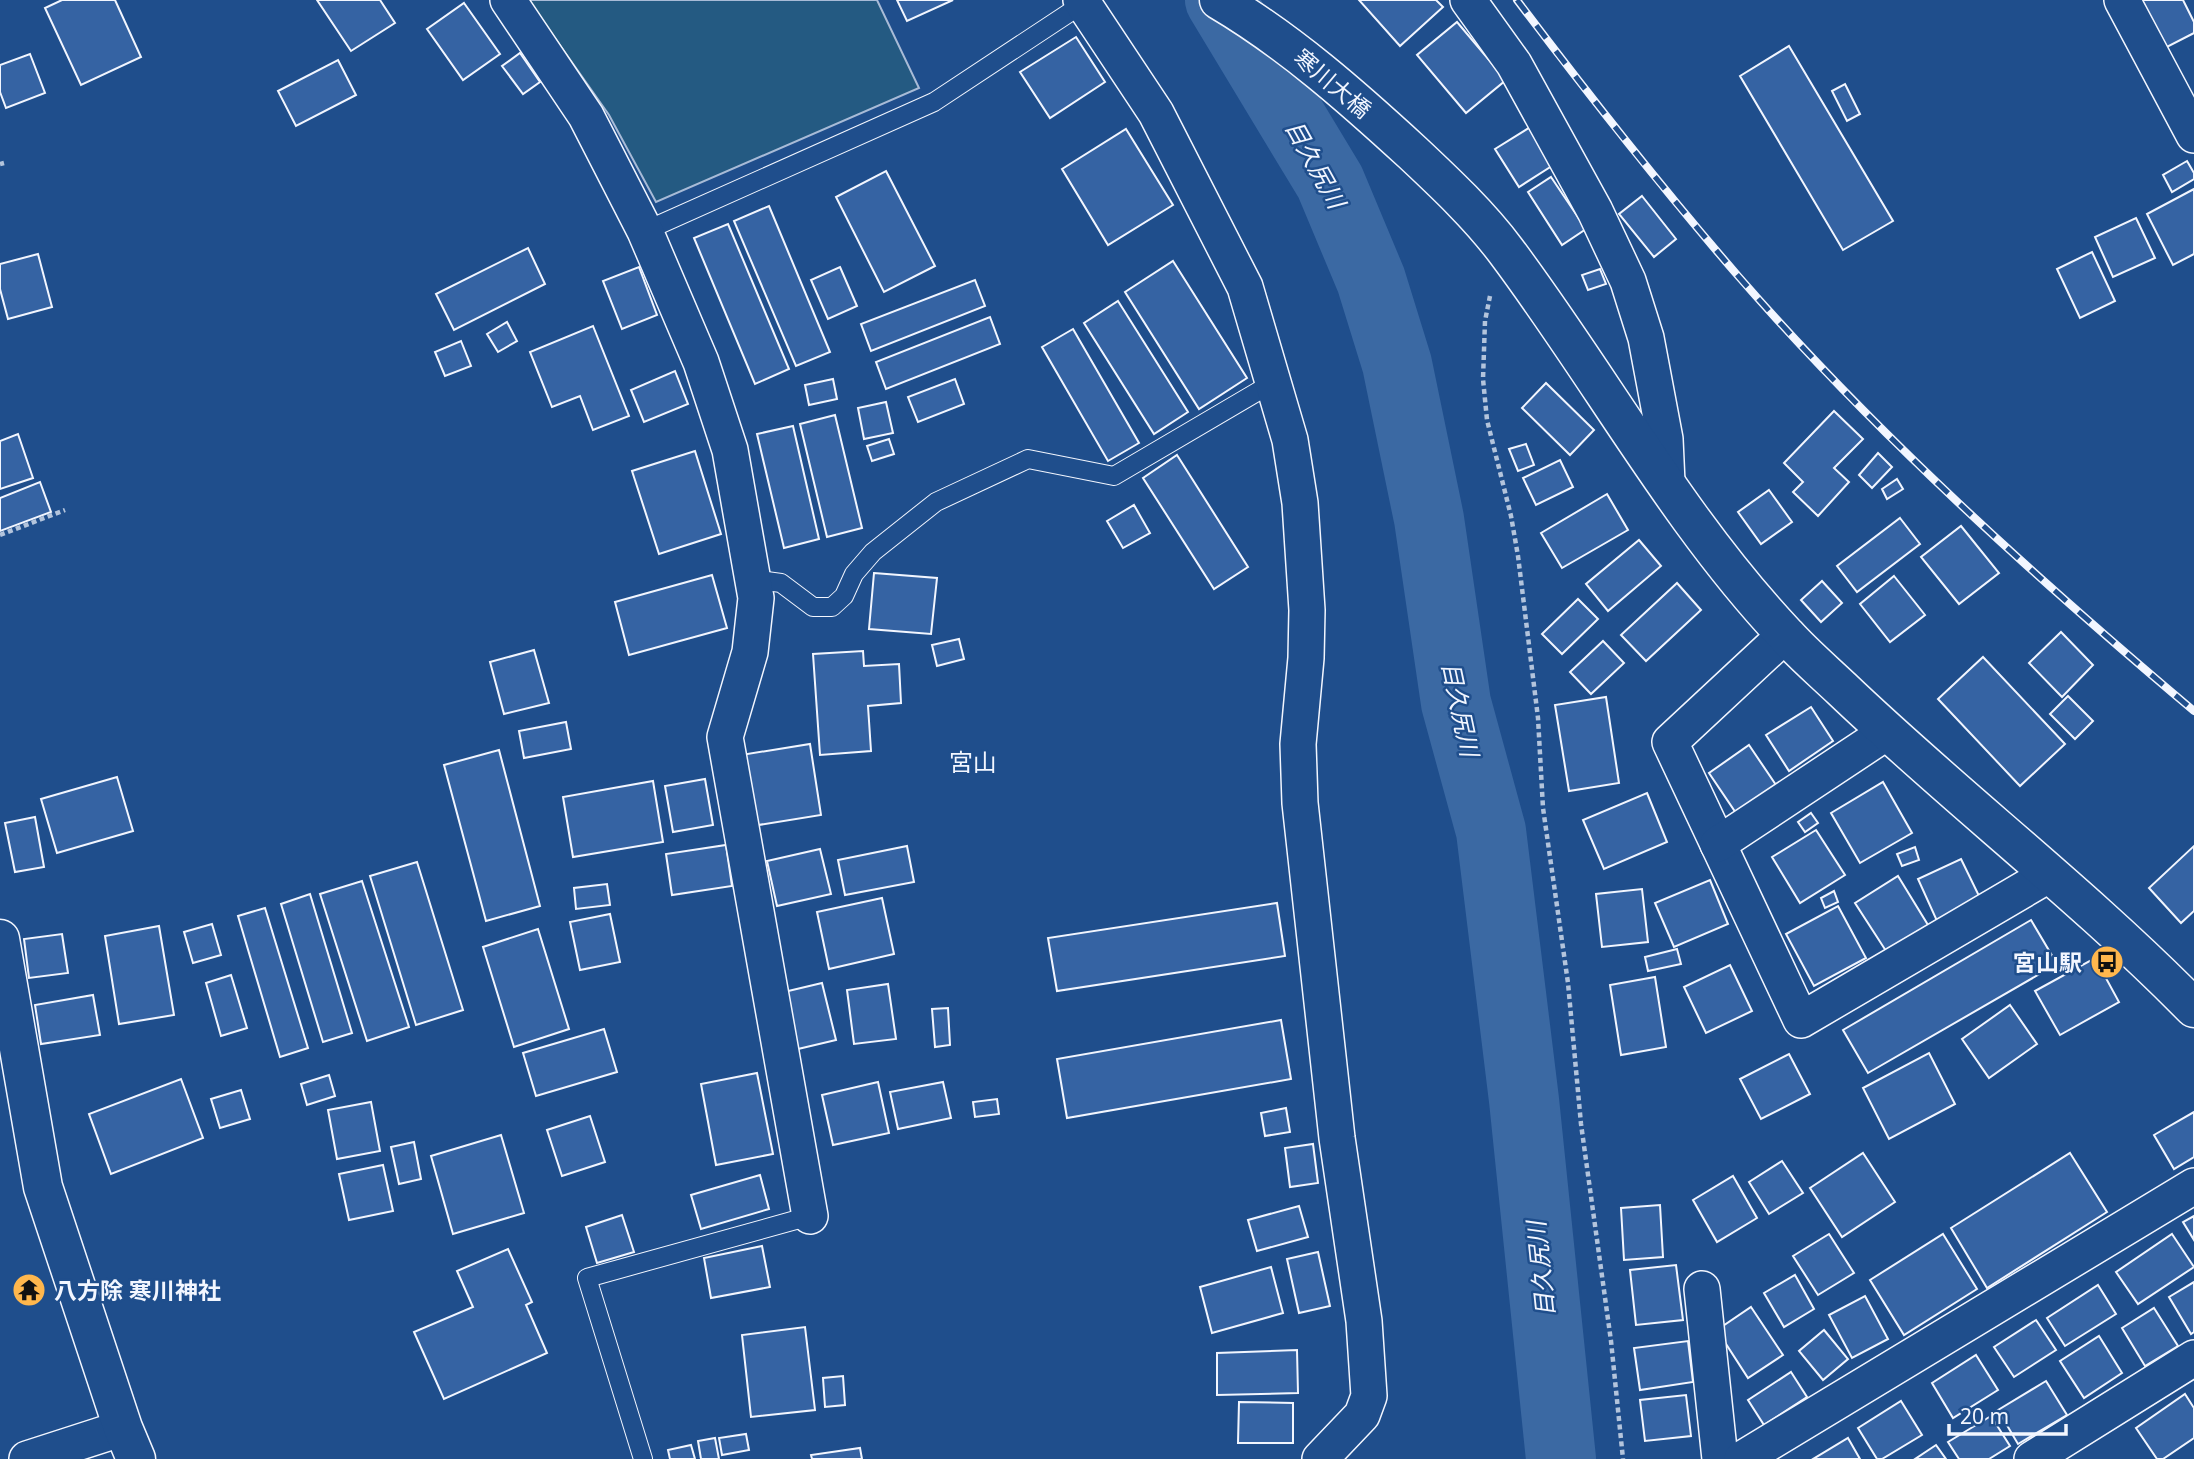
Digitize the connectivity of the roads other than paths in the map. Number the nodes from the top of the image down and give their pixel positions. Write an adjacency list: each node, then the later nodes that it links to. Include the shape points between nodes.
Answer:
1 (508, 0): 7 (street, via 586,116)
2 (1219, 0): 9 (street, 寒川大橋, via 1302,56 1439,177 1504,248)
3 (1468, 0): 9 (street, via 1514,64 1628,281 1651,363 1665,439)
4 (2122, 0): 6 (street)
5 (1083, 2): 7 (lane, via 934,102); 8 (street, via 1156,113 1210,216 1245,287)
6 (2194, 135)
7 (645, 230): 10 (street, via 701,362 730,450)
8 (1274, 382): 10 (lane, via 1114,475 1028,459 936,502 873,552 832,607 813,607 781,583); 24 (street, via 1300,503 1307,610 1298,744 1300,803 1337,1138 1364,1321 1369,1396 1362,1415)
9 (1667, 483): 11 (street, 寒川大橋, via 1717,555)
10 (753, 579): 18 (street, via 756,598 750,652 725,737)
11 (1785, 635): 12 (street, 寒川大橋); 13 (street, via 1670,742)
12 (1887, 732): 13 (street); 14 (street, 寒川大橋)
13 (1718, 844): 14 (street, via 1801,1020)
14 (2050, 874): 16 (street, 寒川大橋)
15 (0, 939): 21 (street, via 43,1187)
16 (2194, 1008)
17 (2194, 1186): 26 (street)
18 (810, 1216): 23 (lane, via 587,1278)
19 (1702, 1289): 25 (street)
20 (2194, 1358): 27 (street)
21 (130, 1443): 22 (street)
22 (27, 1459)
23 (643, 1459)
24 (1320, 1459)
25 (1720, 1459)
26 (1742, 1459)
27 (2032, 1459)

